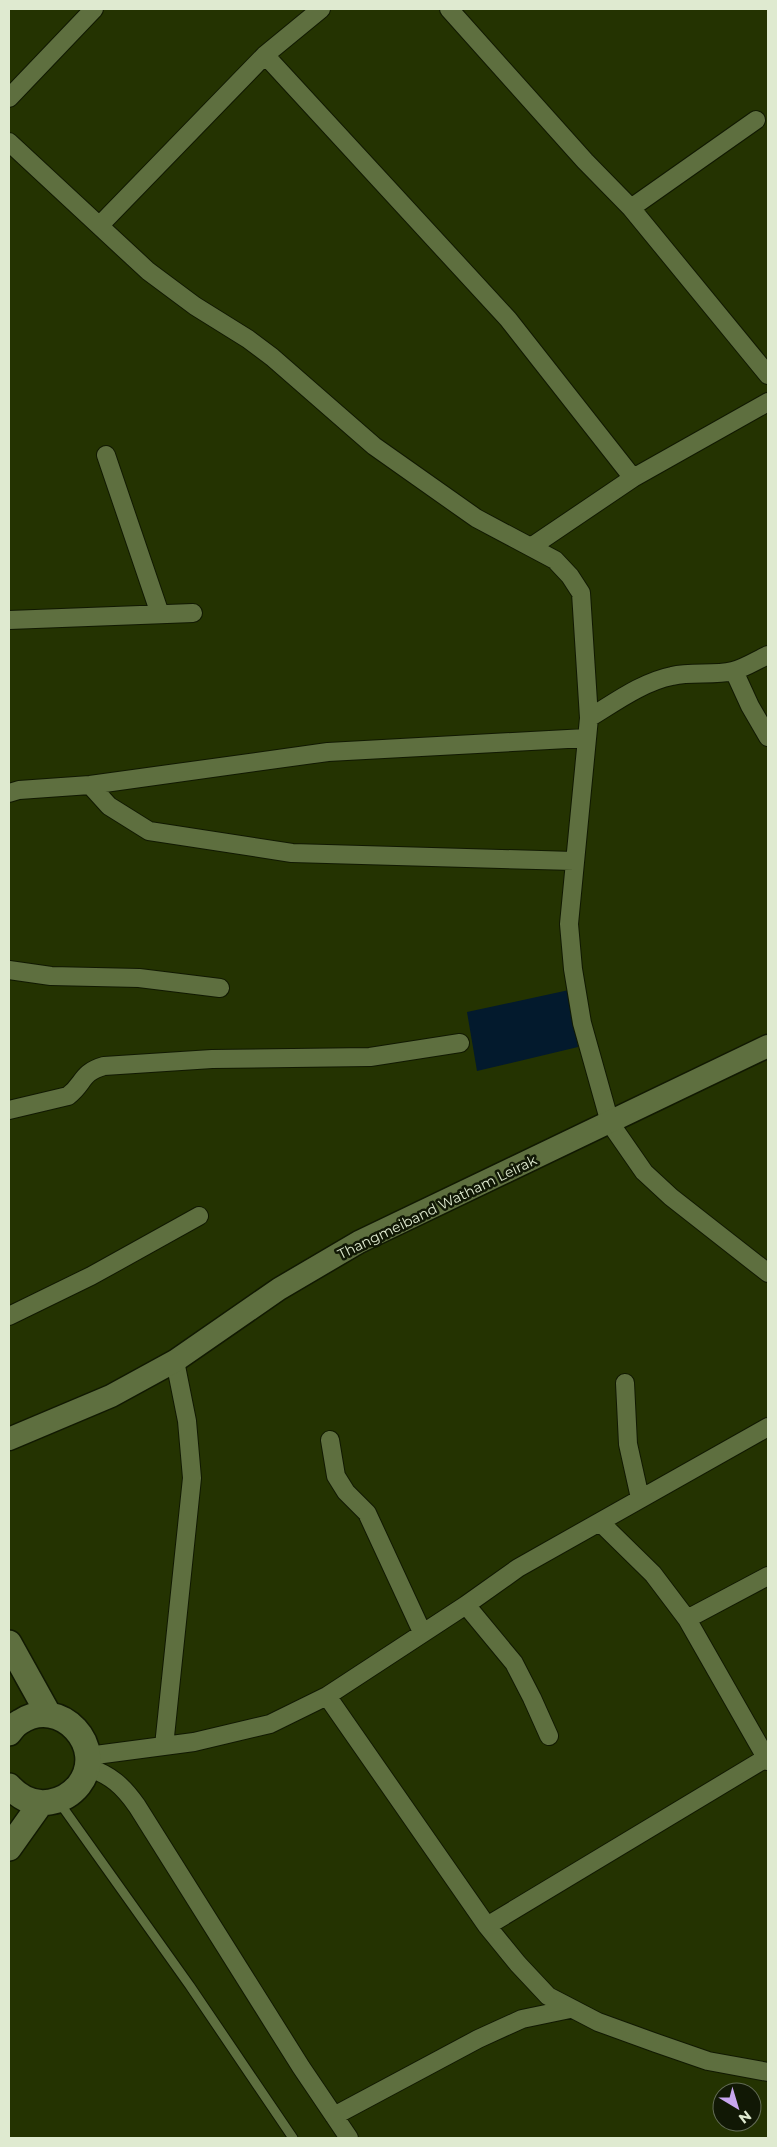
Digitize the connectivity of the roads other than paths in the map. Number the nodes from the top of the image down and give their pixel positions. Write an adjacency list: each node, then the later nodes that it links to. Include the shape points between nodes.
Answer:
1 (94, 9): 5 (street)
2 (321, 9): 4 (street)
3 (449, 9): 8 (street)
4 (265, 56): 9 (street); 13 (street, via 508,319)
5 (9, 98)
6 (756, 120): 8 (street)
7 (9, 142): 9 (street)
8 (631, 208): 10 (street)
9 (100, 225): 14 (street, via 148,271 272,357 374,446 476,518)
10 (768, 375)
11 (768, 402): 13 (street)
12 (106, 455): 15 (street)
13 (632, 478): 14 (street)
14 (531, 547): 20 (street, via 555,560 581,593)
15 (160, 614): 16 (street); 17 (street)
16 (193, 614)
17 (9, 620)
18 (768, 655): 19 (street)
19 (734, 671): 20 (street, via 669,676 629,694); 21 (street)
20 (589, 718): 22 (street)
21 (768, 737)
22 (586, 738): 23 (street, via 328,752); 25 (street)
23 (90, 785): 24 (street); 25 (street, via 109,806 149,831 292,852)
24 (9, 793)
25 (574, 861): 31 (street, via 569,924 573,969 582,1023)
26 (9, 970): 27 (street, via 51,976 140,978)
27 (220, 988)
28 (460, 1043): 30 (street, via 370,1057 212,1059 104,1066 84,1075 76,1090 68,1096)
29 (768, 1046): 31 (street, Thangmeiband Watham Leirak)
30 (9, 1110)
31 (610, 1123): 33 (street, via 644,1172); 35 (street, Thangmeiband Watham Leirak, via 359,1242 279,1289)
32 (199, 1216): 34 (street, via 91,1276)
33 (768, 1273)
34 (9, 1316)
35 (175, 1361): 38 (street, Thangmeiband Watham Leirak, via 111,1396); 51 (street, via 187,1421 192,1478)
36 (625, 1383): 40 (street, via 628,1444)
37 (768, 1427): 40 (street)
38 (9, 1439)
39 (330, 1440): 45 (street, via 336,1476 346,1492 367,1512)
40 (640, 1498): 41 (street)
41 (600, 1522): 43 (street, via 518,1568); 44 (street, via 653,1574)
42 (768, 1576): 44 (street)
43 (466, 1605): 45 (street); 50 (street, via 514,1663)
44 (686, 1619): 52 (street)
45 (422, 1632): 47 (street)
46 (9, 1642): 48 (main road)
47 (327, 1696): 51 (street, via 270,1724); 57 (street)
48 (49, 1714): 49 (main road, via 19,1722); 53 (main road, via 76,1728 85,1741)
49 (9, 1732)
50 (549, 1736)
51 (164, 1746): 53 (street)
52 (767, 1759): 57 (street)
53 (88, 1761): 55 (main road, via 84,1778 73,1792); 60 (street, via 115,1780 137,1806)
54 (9, 1788): 55 (main road, via 24,1799)
55 (50, 1802): 56 (main road); 61 (lane, via 190,1986)
56 (9, 1848)
57 (487, 1926): 58 (street, via 548,1996)
58 (570, 2008): 59 (street, via 598,2022 708,2060); 60 (street, via 522,2019 487,2035)
59 (768, 2072)
60 (334, 2116): 62 (street)
61 (293, 2138)
62 (349, 2138)

